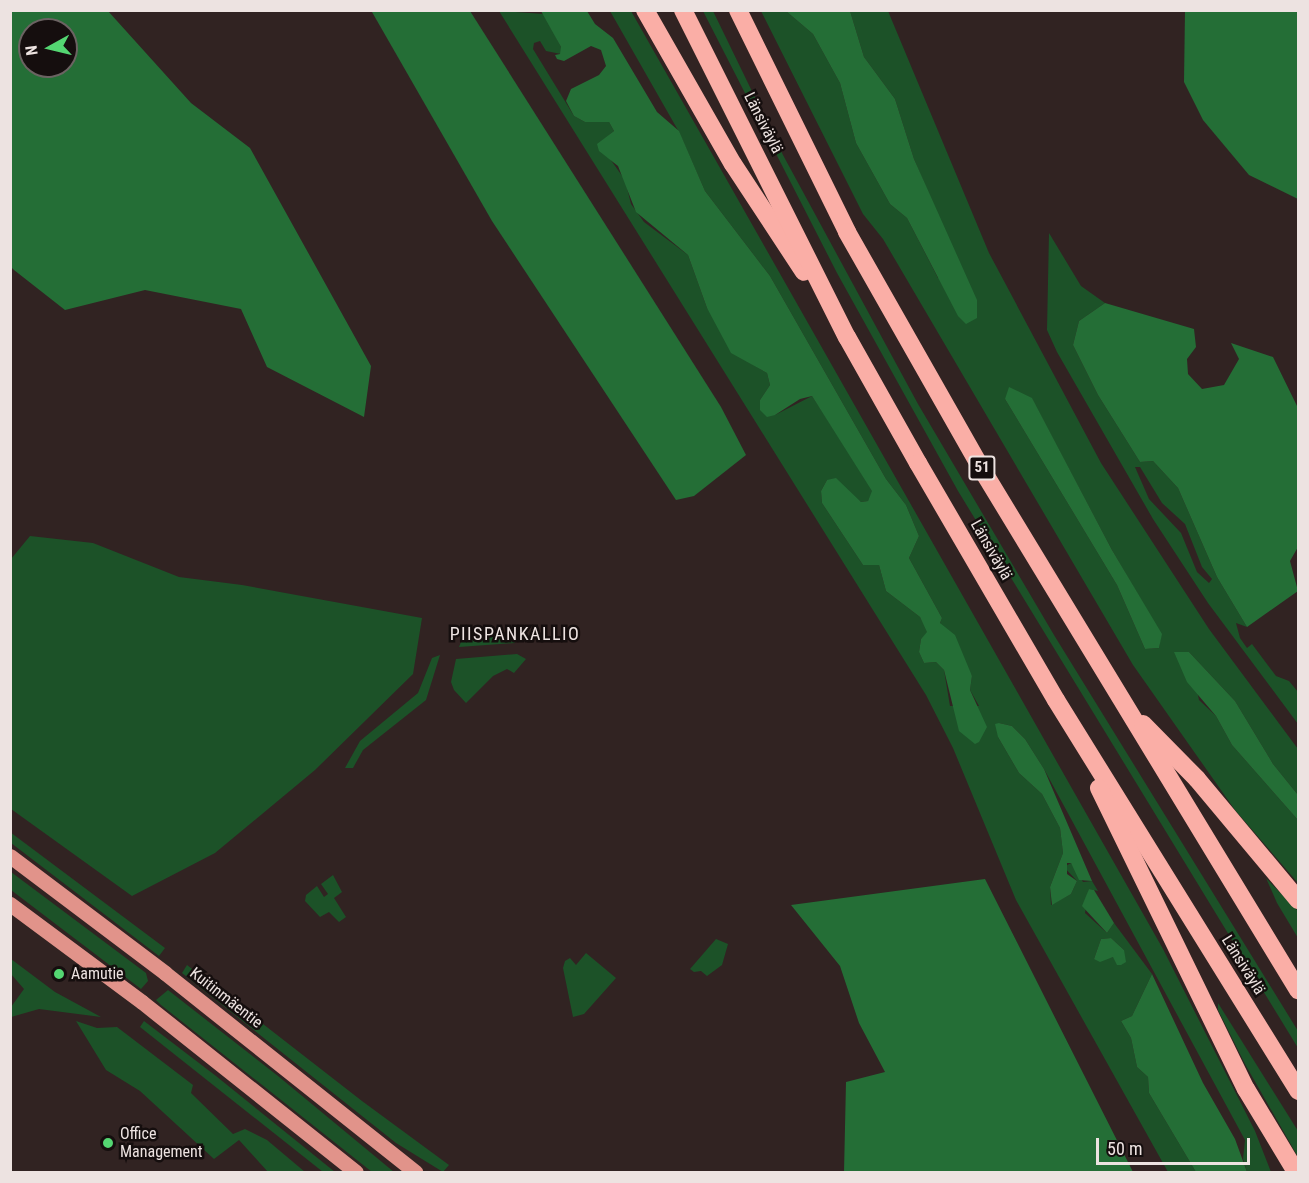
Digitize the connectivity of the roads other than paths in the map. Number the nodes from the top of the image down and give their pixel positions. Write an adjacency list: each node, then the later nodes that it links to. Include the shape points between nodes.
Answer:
1 (645, 10): 4 (highway, via 733,164)
2 (683, 10): 4 (highway, Länsiväylä)
3 (738, 10): 6 (highway, Länsiväylä / 51, via 847,232)
4 (847, 337): 5 (highway, Länsiväylä)
5 (1056, 700): 11 (highway, Länsiväylä); 14 (highway, via 1246,1089)
6 (1121, 702): 8 (highway, 51, via 1197,779); 10 (highway, Länsiväylä / 51)
7 (10, 856): 13 (main road, Kuitinmäentie, via 165,973)
8 (1299, 900)
9 (10, 904): 12 (main road, via 142,1002)
10 (1299, 990)
11 (1299, 1091)
12 (356, 1173)
13 (416, 1173)
14 (1296, 1173)

